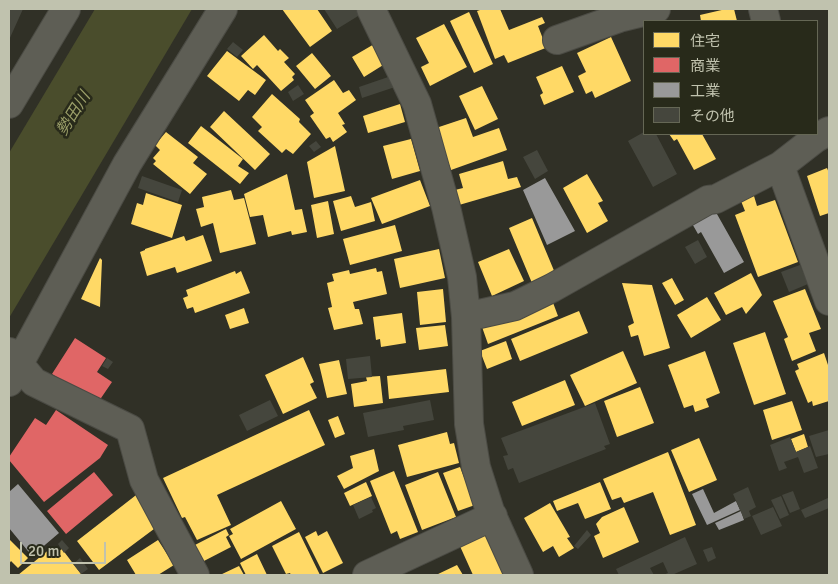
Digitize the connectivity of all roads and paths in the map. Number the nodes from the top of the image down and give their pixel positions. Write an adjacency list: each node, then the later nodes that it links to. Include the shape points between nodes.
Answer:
1 (66, 9): 7 (street)
2 (238, 9): 5 (street)
3 (371, 9): 11 (street, via 417,104 458,259)
4 (656, 9): 6 (street)
5 (217, 18): 12 (street, via 127,164)
6 (557, 40)
7 (9, 104)
8 (820, 134): 9 (street)
9 (780, 166): 10 (street); 11 (street, via 716,199 708,200 537,296 515,306)
10 (829, 301)
11 (466, 317): 13 (street, via 469,424 476,467)
12 (12, 366): 14 (street, via 34,382 130,429 144,480)
13 (493, 516): 15 (street); 16 (street)
14 (195, 575)
15 (367, 575)
16 (519, 575)

